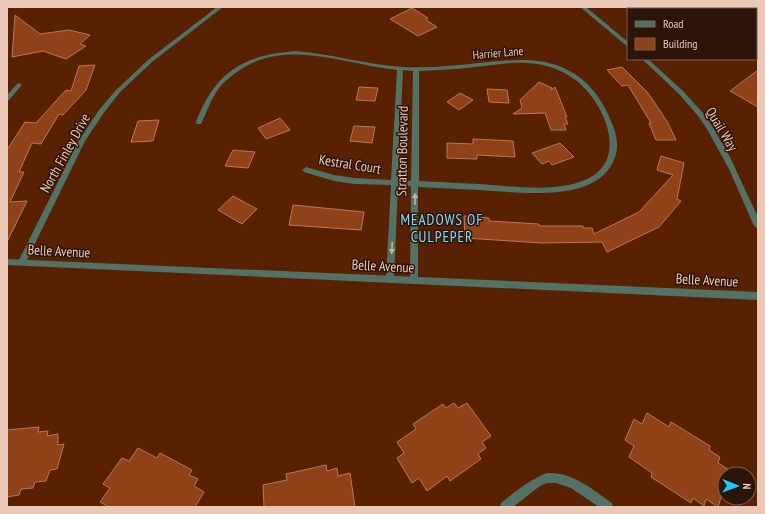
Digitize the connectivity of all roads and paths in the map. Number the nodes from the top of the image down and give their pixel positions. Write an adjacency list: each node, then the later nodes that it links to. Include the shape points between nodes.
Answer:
1 (220, 7): 15 (street, North Finley Drive, via 150,61 118,91 101,112 82,140)
2 (583, 7): 3 (street)
3 (627, 43)
4 (646, 60): 13 (street, Quail Way, via 685,96 716,138)
5 (400, 69): 6 (street, Harrier Lane); 9 (street, Harrier Lane, via 306,53 279,54 258,59 232,71 220,81 202,108); 11 (street, Stratton Boulevard)
6 (416, 69): 12 (street, Stratton Boulevard); 12 (street, Harrier Lane, via 515,60 557,67 586,85 609,124 615,144 613,155 602,172 574,186 511,189)
7 (19, 85): 8 (street)
8 (7, 99)
9 (199, 122)
10 (306, 170): 11 (street, Kestral Court, via 354,181)
11 (395, 183): 12 (street, Kestral Court); 16 (street, Stratton Boulevard, one-way to 16)
12 (415, 184): 17 (street, Stratton Boulevard, one-way to 12)
13 (758, 226)
14 (7, 262): 15 (street, Belle Avenue)
15 (22, 262): 16 (street, Belle Avenue)
16 (390, 279): 17 (street, Belle Avenue)
17 (414, 280): 18 (street, Belle Avenue)
18 (758, 296)
19 (505, 507): 20 (street, via 538,481 554,478 581,487)
20 (608, 507)

